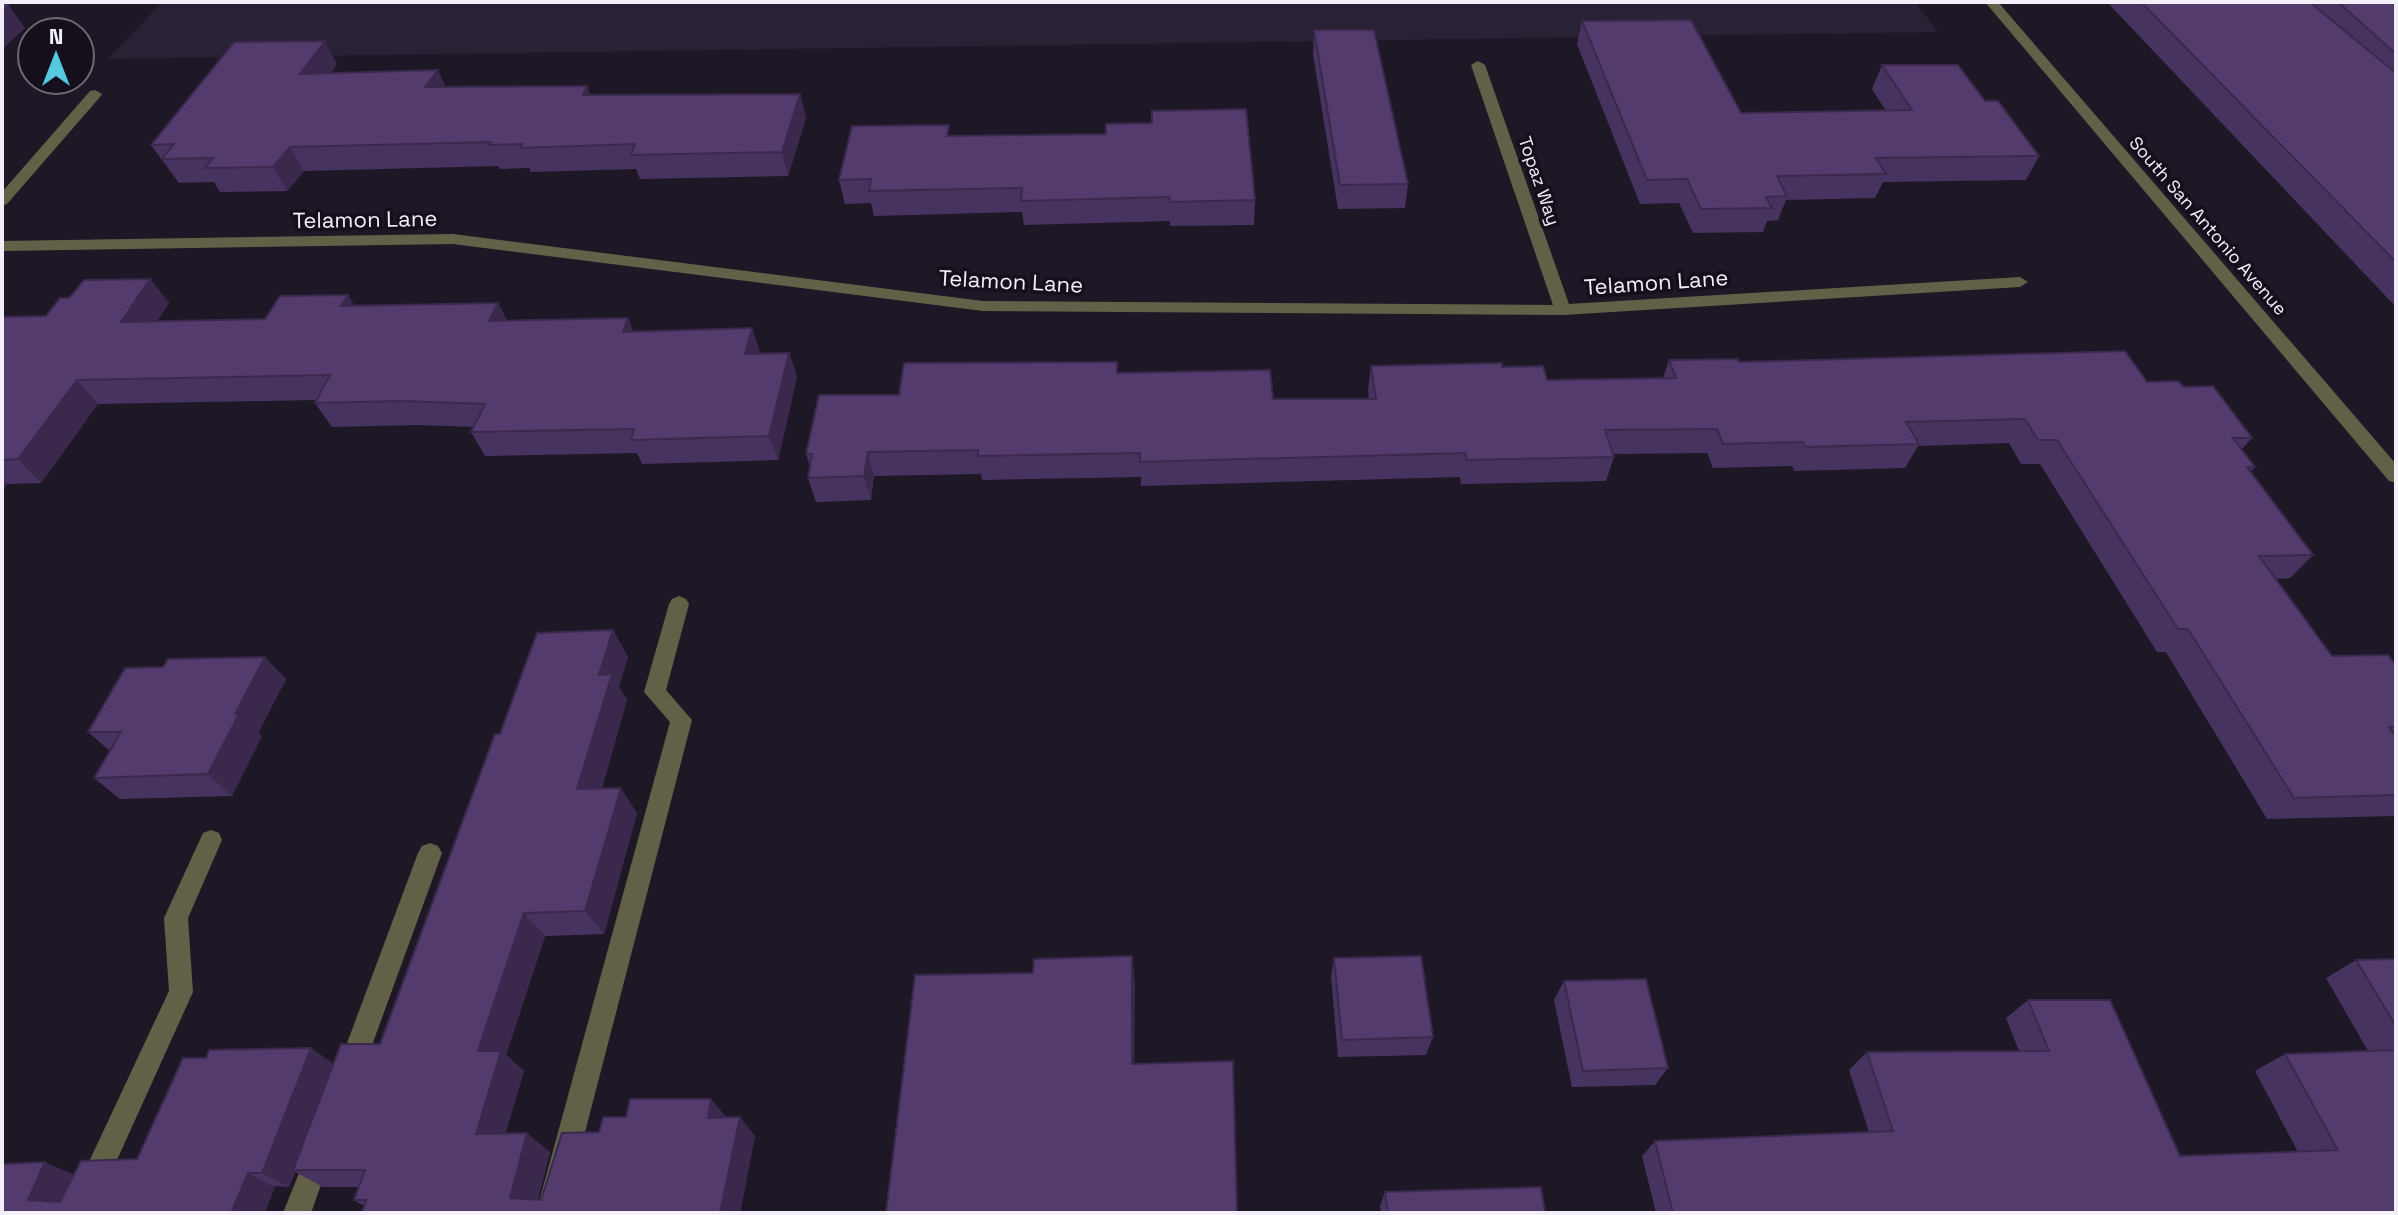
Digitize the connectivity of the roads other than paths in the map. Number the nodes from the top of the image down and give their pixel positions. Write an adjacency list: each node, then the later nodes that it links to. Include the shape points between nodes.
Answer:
1 (1991, 2): 8 (street, South San Antonio Avenue)
2 (1478, 65): 7 (street, Topaz Way)
3 (93, 96): 4 (street)
4 (2, 201)
5 (2, 246): 7 (street, Telamon Lane, via 453,239 983,306)
6 (2020, 282): 7 (street, Telamon Lane)
7 (1563, 310)
8 (2396, 476)
9 (679, 604): 16 (street, via 655,692 681,720)
10 (211, 840): 14 (street, via 176,918 181,992)
11 (430, 853): 12 (street)
12 (341, 1093)
13 (325, 1138): 15 (street)
14 (79, 1213)
15 (297, 1213)
16 (550, 1213)

